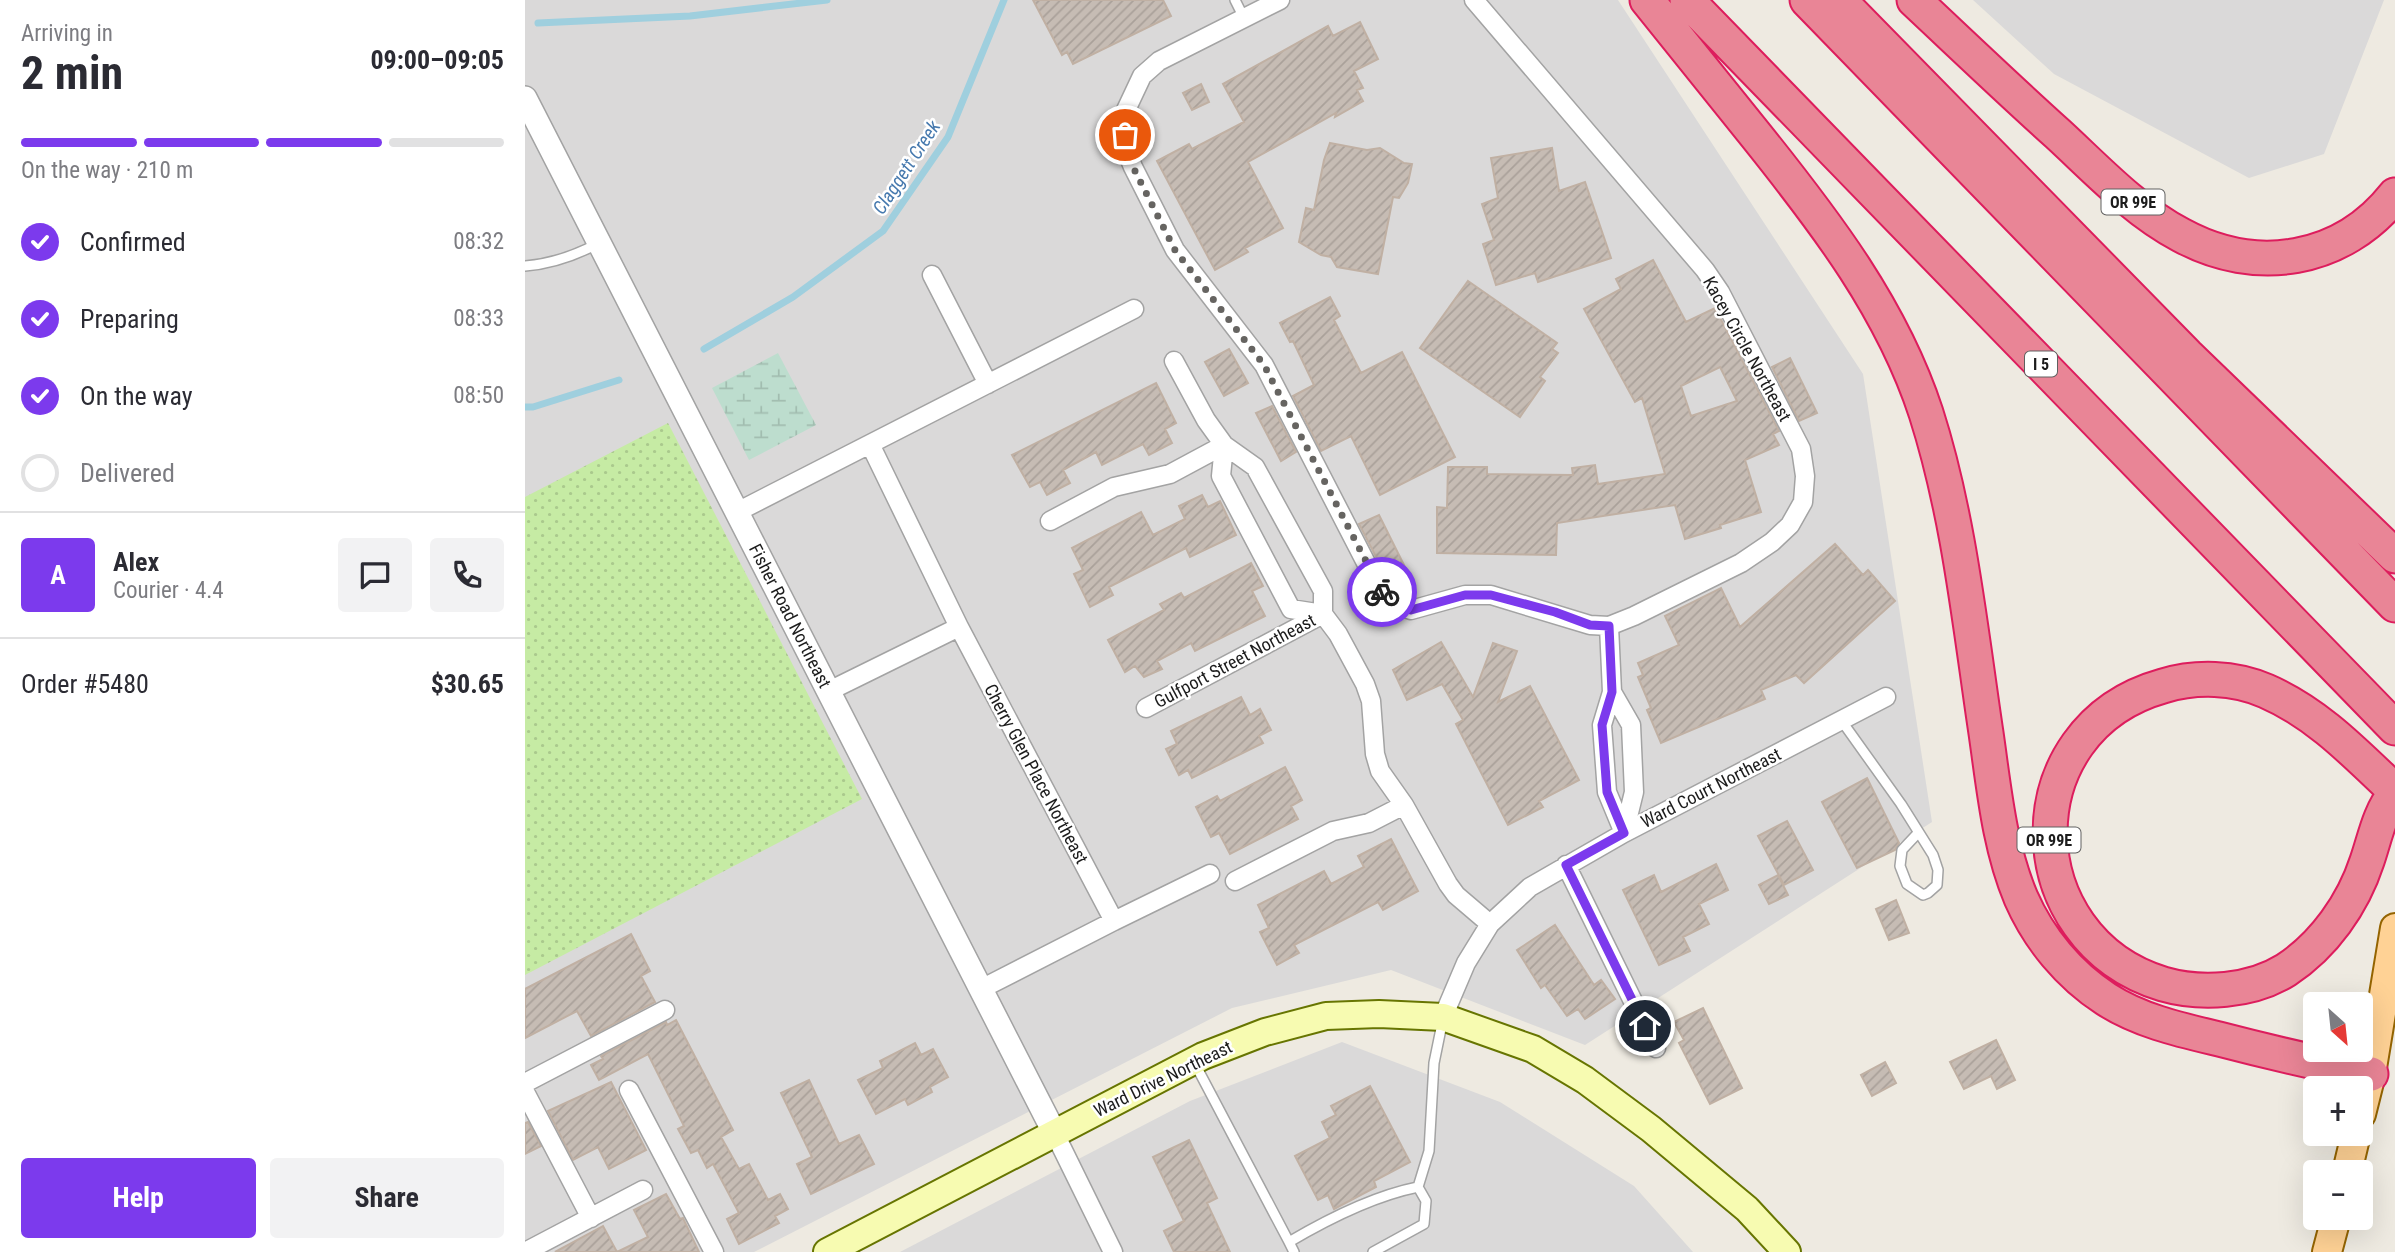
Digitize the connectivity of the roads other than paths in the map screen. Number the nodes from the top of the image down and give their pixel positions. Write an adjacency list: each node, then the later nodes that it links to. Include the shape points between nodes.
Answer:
1 (1235, 0): 9 (lane)
2 (1280, 0): 9 (street)
3 (1474, 0): 25 (street, Kacey Circle Northeast, via 1705,270 1801,449 1803,502 1790,525 1772,542 1741,563)
4 (1647, 0): 48 (highway, via 1811,204 1864,281 1902,349 1947,492 2007,858 2022,899 2050,948 2108,1000 2149,1019 2283,1056)
5 (1687, 0): 32 (highway, I 5)
6 (1807, 0): 23 (highway)
7 (1839, 0): 22 (highway, via 2187,355)
8 (1914, 0): 11 (highway, OR 99E, via 2134,203 2180,235 2210,248 2254,259 2324,249 2355,234)
9 (1244, 19): 25 (street, via 1159,61 1142,76 1126,110 1126,149 1175,250 1264,365 1380,590 1393,604 1411,610 1465,595 1491,595 1590,625)
10 (525, 98): 12 (street, Fisher Road Northeast)
11 (2395, 195)
12 (599, 243): 13 (lane, via 565,258); 20 (street, Fisher Road Northeast)
13 (525, 267)
14 (932, 275): 17 (street)
15 (1134, 309): 17 (street)
16 (1174, 361): 19 (street)
17 (988, 384): 18 (street)
18 (870, 444): 20 (street); 26 (street, Cherry Glen Place Northeast)
19 (1224, 445): 21 (street, via 1170,474 1114,487); 24 (street, via 1255,467 1323,591); 24 (street, via 1221,476 1291,609)
20 (737, 512): 27 (street, Fisher Road Northeast)
21 (1049, 521)
22 (2395, 556)
23 (2395, 605)
24 (1323, 614): 30 (street, Gulfport Street Northeast); 34 (street, via 1365,684 1380,771)
25 (1609, 626): 28 (street)
26 (959, 627): 27 (street); 40 (street, Cherry Glen Place Northeast)
27 (829, 691): 43 (street, Fisher Road Northeast)
28 (1612, 692): 35 (street, via 1602,725 1607,792); 35 (street, via 1631,725 1634,792)
29 (1886, 697): 31 (street, Ward Court Northeast)
30 (1146, 708)
31 (1841, 720): 35 (street, Ward Court Northeast); 36 (lane)
32 (2395, 728)
33 (2395, 792): 33 (highway, OR 99E, via 2385,806 2364,871 2325,936 2285,970 2262,982 2223,990 2178,988 2142,977 2109,956 2081,927 2064,899 2049,847 2057,782 2069,757 2097,721 2147,690 2196,678 2234,681 2287,701 2322,724)
34 (1404, 805): 39 (street, via 1370,822 1333,831); 41 (street, via 1448,884)
35 (1624, 833): 37 (street, Ward Court Northeast)
36 (1919, 833): 36 (lane, via 1938,870 1937,885 1923,895 1907,884 1900,866 1902,850)
37 (1566, 865): 41 (street, Ward Court Northeast, via 1530,887); 46 (street)
38 (1210, 873): 40 (street)
39 (1235, 881)
40 (1114, 921): 43 (street)
41 (1490, 924): 45 (street, Ward Court Northeast, via 1466,963)
42 (2395, 928): 48 (main road)
43 (981, 989): 52 (street, Fisher Road Northeast)
44 (665, 1010): 49 (street)
45 (1443, 1017): 47 (main road, Ward Drive Northeast, via 1326,1016 1265,1032); 53 (lane, via 1434,1063 1429,1151); 64 (main road, Ward Drive Northeast, via 1534,1049 1585,1080 1736,1200)
46 (1656, 1048)
47 (1193, 1061): 52 (main road, Ward Drive Northeast); 57 (lane)
48 (2371, 1074)
49 (525, 1083)
50 (629, 1090): 59 (street)
51 (525, 1092): 55 (street)
52 (1055, 1134): 60 (main road, Ward Drive Northeast); 61 (street)
53 (1418, 1187): 57 (lane, via 1392,1192); 63 (lane, via 1426,1201 1424,1224)
54 (643, 1190): 55 (street)
55 (591, 1218): 58 (street)
56 (2333, 1230): 65 (main road)
57 (1289, 1242): 62 (lane)
58 (526, 1252)
59 (713, 1252)
60 (827, 1252)
61 (1113, 1252)
62 (1294, 1252)
63 (1373, 1252)
64 (1787, 1252)
65 (2327, 1252)

